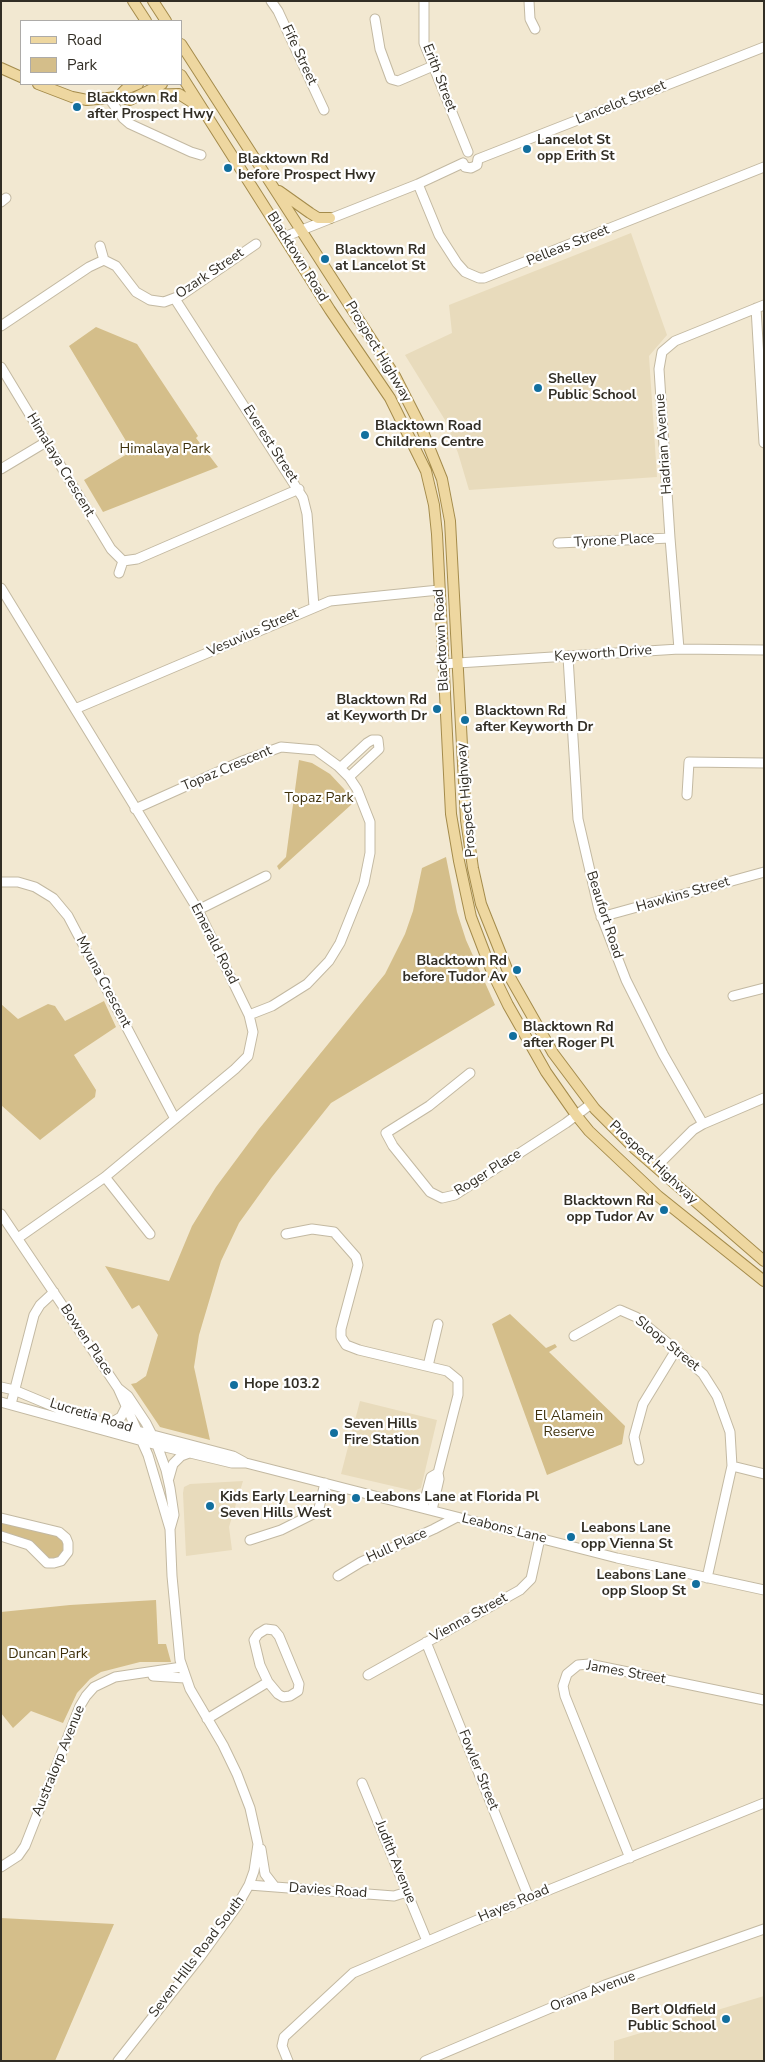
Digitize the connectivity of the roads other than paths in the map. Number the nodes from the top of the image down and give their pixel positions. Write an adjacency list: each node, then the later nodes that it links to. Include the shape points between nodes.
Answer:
1 (133, 1): 7 (main road)
2 (153, 1): 8 (main road)
3 (424, 1): 13 (street, Erith Street, via 423,36)
4 (530, 1): 9 (street, via 530,19)
5 (273, 2): 25 (street, Fife Street)
6 (375, 19): 13 (street, via 380,49 391,79 398,81)
7 (145, 20)
8 (165, 20)
9 (535, 29)
10 (764, 47): 28 (street, Lancelot Street)
11 (184, 56): 12 (main road, Prospect Highway)
12 (194, 64): 15 (main road); 32 (main road, Prospect Highway)
13 (432, 66): 26 (street, Erith Street)
14 (1, 68): 17 (main road)
15 (182, 72)
16 (182, 75): 24 (main road, Blacktown Road)
17 (20, 77)
18 (40, 85): 23 (main road, via 72,98)
19 (123, 85): 23 (main road)
20 (135, 85): 23 (main road)
21 (160, 85): 22 (main road)
22 (142, 95): 23 (main road, via 130,100); 24 (main road, via 179,94)
23 (114, 97): 27 (street, via 123,118 130,124)
24 (204, 110): 35 (main road, Blacktown Road)
25 (324, 110)
26 (468, 152): 28 (street, via 476,154); 29 (street, via 462,158)
27 (201, 155)
28 (478, 159): 29 (street, via 472,168)
29 (463, 163): 31 (street)
30 (764, 167): 31 (street, Pelleas Street, via 484,278 465,272 457,263 439,235)
31 (418, 184): 33 (street)
32 (274, 188): 33 (main road, via 310,214); 34 (main road, Prospect Highway)
33 (330, 218): 34 (street)
34 (301, 230): 35 (street); 58 (main road, Prospect Highway, via 395,376 442,479 450,521)
35 (284, 237): 52 (main road, Blacktown Road, via 390,398 423,464 434,505)
36 (256, 244): 39 (street, Ozark Street)
37 (100, 246): 38 (street)
38 (104, 260): 39 (street, Ozark Street, via 116,266 142,297 164,302); 41 (street)
39 (175, 299): 46 (street, Everest Street)
40 (760, 306): 44 (street); 47 (street, Hadrian Avenue, via 675,341 662,352 659,369)
41 (1, 326)
42 (1, 367): 43 (street, Himalaya Crescent)
43 (46, 442): 45 (street); 49 (street, Himalaya Crescent, via 111,548)
44 (764, 442)
45 (1, 469)
46 (299, 489): 49 (street, via 138,559); 53 (street, Everest Street, via 306,514)
47 (670, 538): 48 (street, Tyrone Place); 54 (street, Hadrian Avenue)
48 (558, 543)
49 (123, 561): 50 (street)
50 (118, 573)
51 (1, 588): 59 (street, Emerald Road)
52 (439, 590): 53 (street, Vesuvius Street, via 346,598); 57 (main road, Blacktown Road)
53 (314, 606): 59 (street, Vesuvius Street)
54 (679, 648): 55 (street, Keyworth Drive); 56 (street, Keyworth Drive)
55 (764, 650)
56 (568, 657): 58 (street, Keyworth Drive); 69 (street, Beaufort Road, via 578,819)
57 (442, 664): 58 (street, Keyworth Drive); 76 (main road, Blacktown Road, via 451,814 471,917 492,972 522,1032)
58 (458, 664): 75 (main road, Prospect Highway, via 466,820 481,904 516,988 552,1054)
59 (75, 709): 64 (street, Emerald Road)
60 (764, 764): 63 (street, via 689,762)
61 (340, 768): 62 (street, Topaz Crescent); 62 (street, via 367,743 378,740 379,749); 64 (street, Topaz Crescent, via 316,750 281,747)
62 (350, 777): 72 (street, Topaz Crescent, via 370,822 370,853 364,883 348,926 329,961 307,984 272,1006)
63 (687, 795)
64 (135, 809): 68 (street, Emerald Road)
65 (764, 872): 69 (street, Hawkins Street)
66 (266, 876): 68 (street)
67 (1, 882): 77 (street, Myuna Crescent, via 35,887 53,898 68,916)
68 (198, 910): 72 (street, Emerald Road)
69 (601, 917): 78 (street, Beaufort Road, via 626,980)
70 (764, 988): 71 (street)
71 (733, 996)
72 (250, 1015): 77 (street, Emerald Road, via 253,1032 248,1056)
73 (470, 1073): 76 (street, Roger Place, via 429,1106 386,1133 393,1146 436,1196 455,1195)
74 (764, 1098): 78 (street)
75 (591, 1104): 76 (street, Roger Place); 79 (main road, Prospect Highway)
76 (576, 1115): 87 (main road, Blacktown Road, via 658,1196)
77 (175, 1119): 80 (street, Emerald Road)
78 (703, 1124): 79 (street)
79 (656, 1167): 86 (main road, Prospect Highway)
80 (105, 1177): 83 (street); 85 (street, Emerald Road)
81 (1, 1214): 82 (street, Bowen Place)
82 (5, 1228): 85 (street, Bowen Place)
83 (150, 1234)
84 (286, 1234): 92 (street, via 312,1229 334,1232 356,1257 356,1273 341,1329 346,1345)
85 (18, 1238): 88 (street, Bowen Place)
86 (764, 1261)
87 (764, 1281)
88 (54, 1292): 94 (street, Bowen Place); 95 (street, via 34,1315)
89 (438, 1324): 92 (street)
90 (574, 1336): 91 (street, Sloop Street, via 620,1310 636,1317)
91 (676, 1350): 105 (street, via 642,1404 634,1437); 107 (street, Sloop Street, via 703,1374 717,1396 730,1432)
92 (428, 1366): 111 (street, via 447,1371 458,1380 458,1395 439,1479)
93 (1, 1387): 95 (street, Lucretia Road)
94 (118, 1388): 98 (street, Bowen Place); 101 (street, Bowen Place, via 128,1396)
95 (14, 1390): 97 (street); 99 (street, Lucretia Road, via 69,1413)
96 (1, 1402): 97 (street, Lucretia Road)
97 (11, 1404): 102 (street, Lucretia Road)
98 (126, 1407): 99 (street, via 121,1416); 100 (street, Bowen Place)
99 (109, 1424): 100 (street, Lucretia Road)
100 (139, 1431): 101 (street, Lucretia Road); 102 (street, Seven Hills Road South)
101 (153, 1435): 103 (street, Bowen Place); 106 (street, Leabons Lane, via 233,1456)
102 (142, 1441): 103 (street, Leabons Lane); 114 (street, Seven Hills Road South)
103 (157, 1445): 104 (street, Leabons Lane); 109 (street, Seven Hills Road South)
104 (189, 1453): 106 (street, Leabons Lane); 109 (street, via 173,1464)
105 (640, 1460)
106 (246, 1463): 110 (street, Leabons Lane)
107 (732, 1466): 108 (street); 119 (street, Sloop Street)
108 (764, 1474)
109 (168, 1480): 114 (street, Seven Hills Road South, via 174,1515)
110 (325, 1483): 111 (street, Leabons Lane); 117 (street, via 315,1513 287,1528)
111 (428, 1509): 112 (street, Leabons Lane)
112 (456, 1517): 116 (street, Leabons Lane); 118 (street, Hull Place)
113 (1, 1518): 115 (street, via 59,1532 66,1538 68,1552 61,1561 47,1563 32,1546)
114 (170, 1529): 122 (street, Seven Hills Road South, via 174,1611)
115 (1, 1536)
116 (540, 1538): 119 (street, Leabons Lane); 121 (street, Vienna Street, via 531,1579 520,1590)
117 (250, 1540)
118 (338, 1576)
119 (706, 1578): 120 (street, Leabons Lane)
120 (764, 1590)
121 (426, 1642): 124 (street, Vienna Street); 137 (street, Fowler Street)
122 (182, 1667): 123 (street, Australorp Avenue); 125 (street, Seven Hills Road South)
123 (133, 1674): 125 (street, Australorp Avenue); 133 (street, Australorp Avenue, via 106,1680 86,1696 25,1846 18,1856)
124 (368, 1675)
125 (185, 1678): 128 (street, Seven Hills Road South)
126 (268, 1682): 126 (street, via 283,1697 295,1694 299,1684 279,1636 269,1629 260,1632 254,1640); 128 (street)
127 (764, 1700): 132 (street, James Street, via 588,1664 578,1666 568,1674 564,1681 565,1696)
128 (207, 1719): 131 (street, Seven Hills Road South, via 230,1758 244,1791)
129 (362, 1783): 136 (street, Judith Avenue)
130 (764, 1803): 132 (street, Hayes Road)
131 (258, 1844): 134 (street, Seven Hills Road South, via 257,1862); 135 (street, Seven Hills Road South, via 266,1874)
132 (630, 1858): 137 (street, Hayes Road)
133 (1, 1867)
134 (249, 1885): 135 (street, Davies Road); 140 (street, Seven Hills Road South, via 205,1951)
135 (275, 1886): 136 (street, Davies Road, via 394,1896)
136 (407, 1892): 139 (street, Judith Avenue)
137 (529, 1898): 139 (street, Hayes Road)
138 (764, 1929): 142 (street, Orana Avenue, via 606,1985)
139 (427, 1941): 141 (street, Hayes Road, via 347,1976 284,2036 282,2046)
140 (118, 2061)
141 (288, 2061)
142 (425, 2061)

